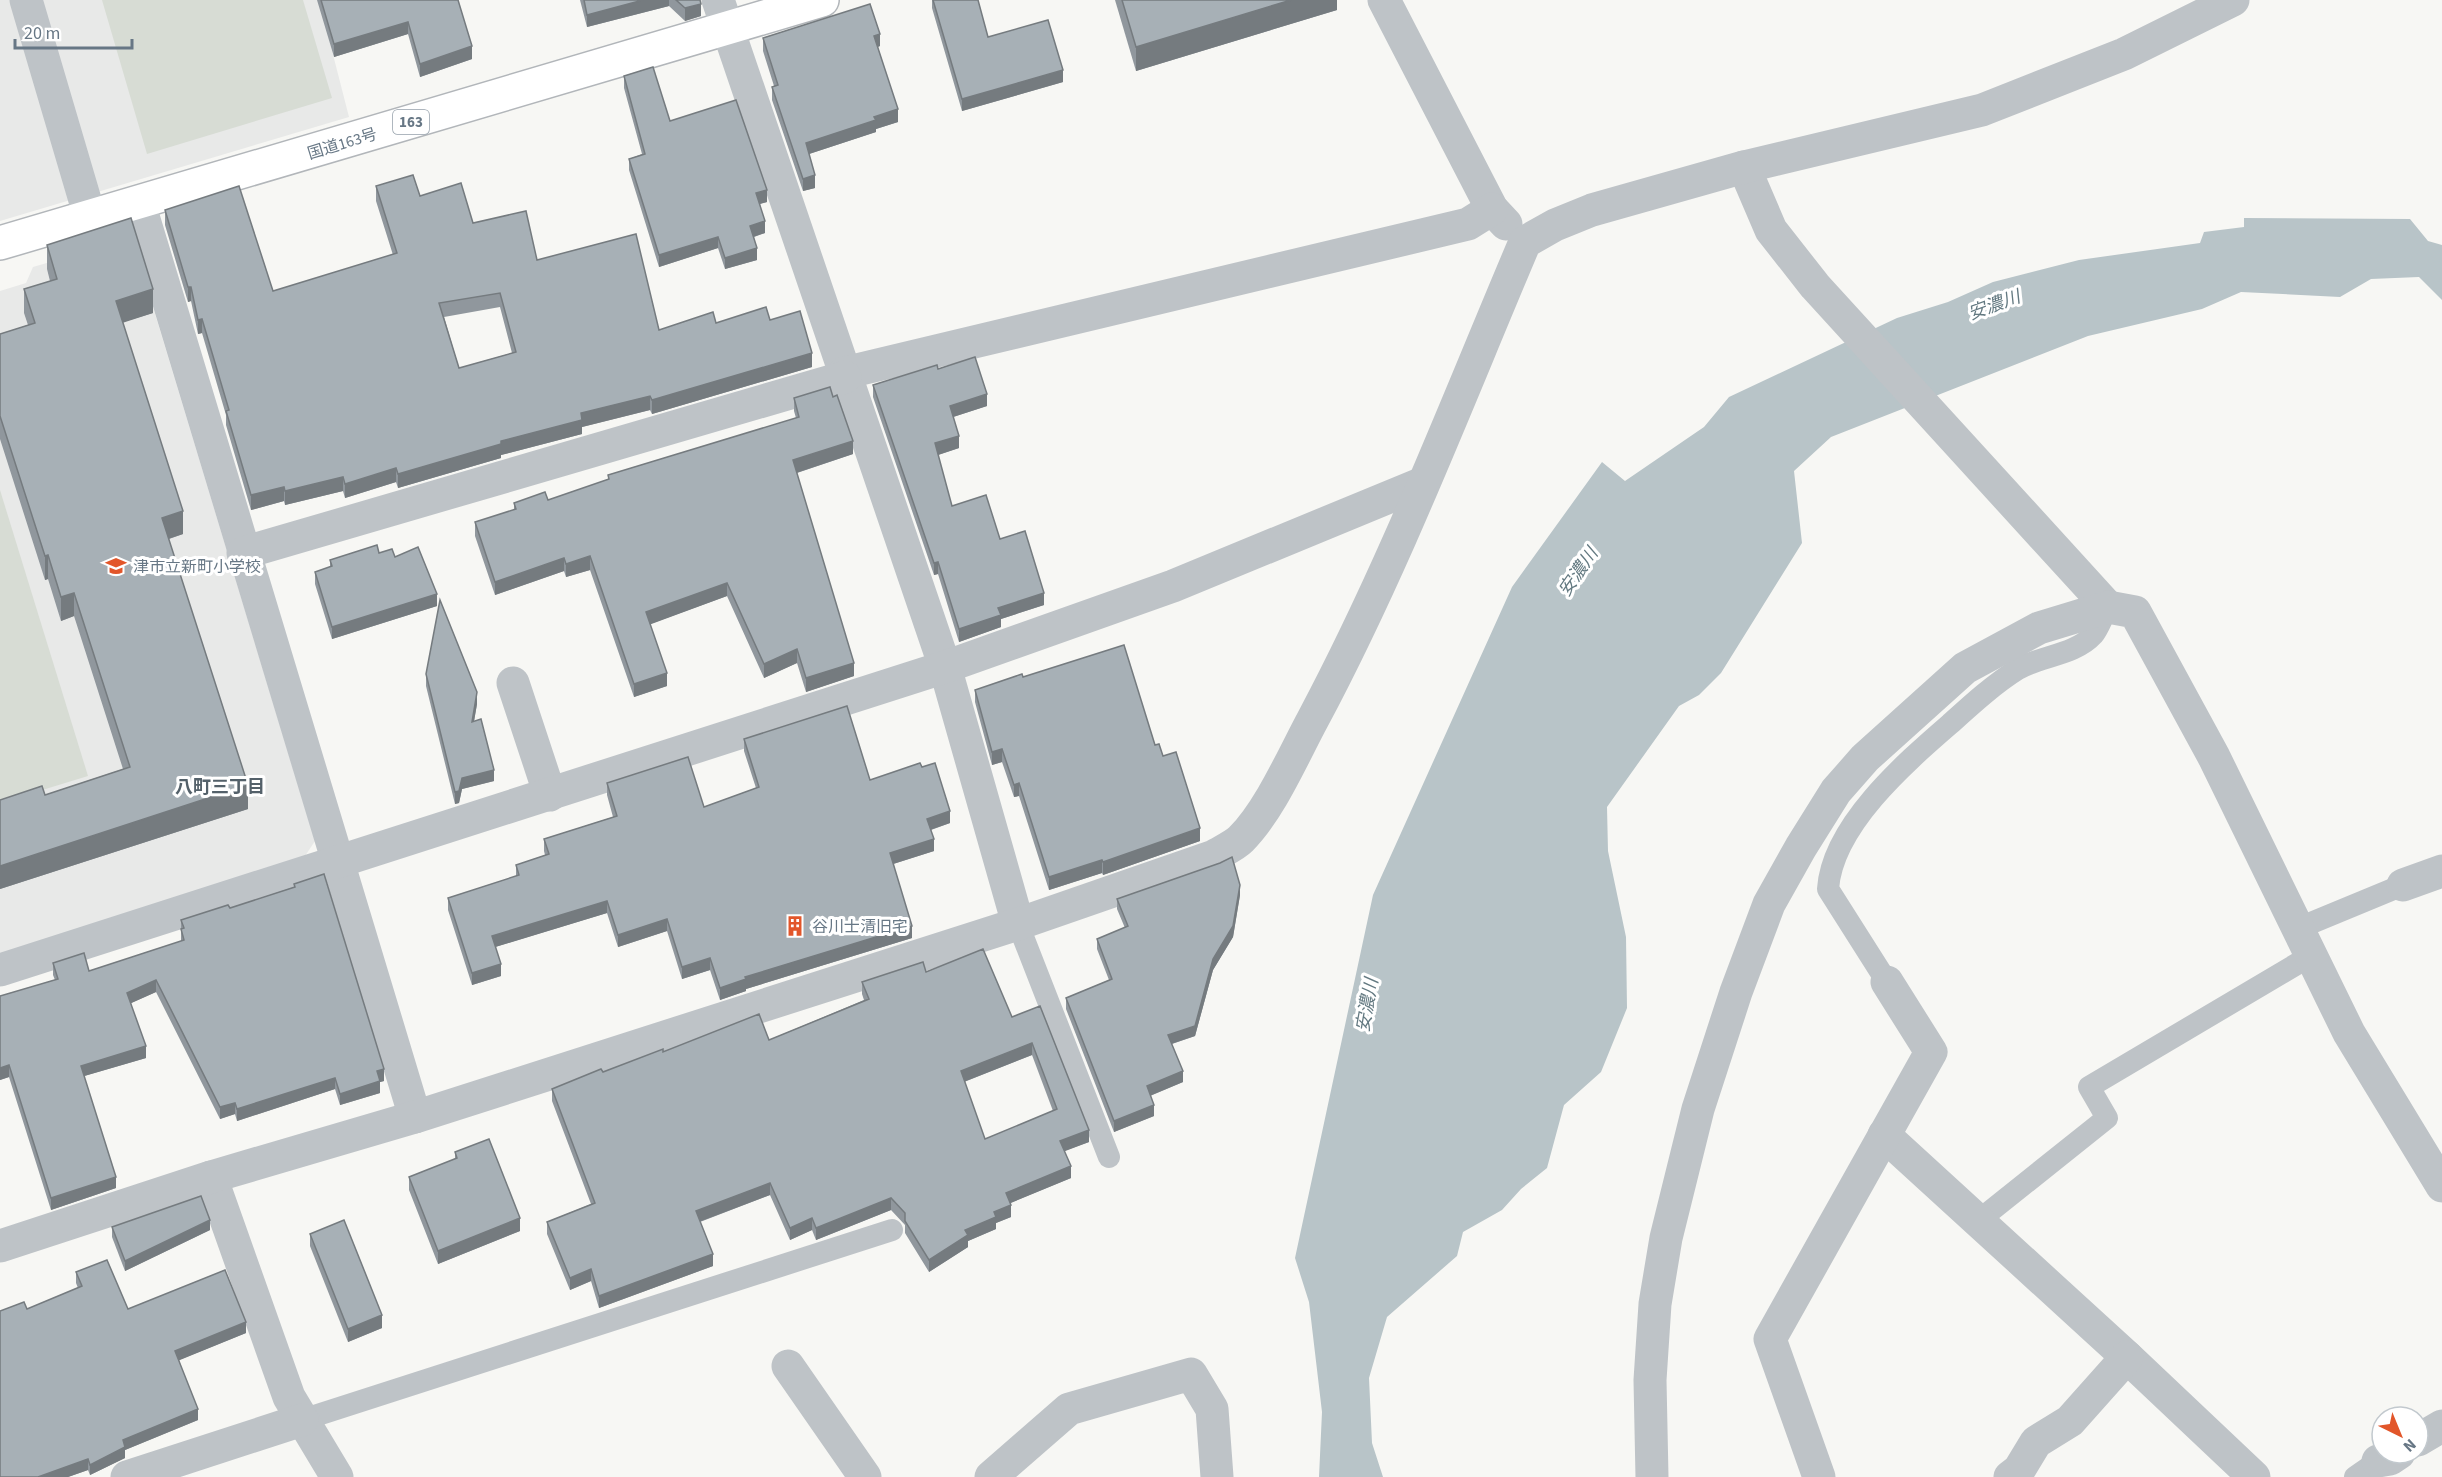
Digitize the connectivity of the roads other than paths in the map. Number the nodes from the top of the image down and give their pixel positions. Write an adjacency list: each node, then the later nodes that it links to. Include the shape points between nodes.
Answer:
1 (26, 0): 9 (street)
2 (822, 0): 5 (highway, 国道163号 / 163)
3 (1384, 0): 8 (street)
4 (2233, 0): 6 (street, via 2124,54 1982,110)
5 (723, 14): 7 (highway, 国道163号 / 163); 12 (street)
6 (1744, 167): 10 (street, via 1592,210); 15 (street, via 1771,230 1815,286)
7 (139, 203): 9 (highway, 国道163号 / 163); 14 (street)
8 (1492, 209): 10 (street); 12 (street, via 1468,224)
9 (90, 217): 11 (highway, 国道163号 / 163)
10 (1525, 242): 13 (street)
11 (0, 243)
12 (844, 375): 14 (street); 16 (street)
13 (1423, 483): 16 (street, via 1173,586); 22 (street, via 1352,645 1275,790 1239,841 1214,856)
14 (243, 553): 19 (street)
15 (2108, 607): 23 (street, via 2135,612 2214,757); 25 (lane, via 2092,635 2019,668 1967,709 1901,767 1849,829 1832,864 1828,888); 42 (street, via 2039,628 1965,668 1865,758 1836,791 1769,904 1698,1109 1666,1238 1654,1305)
16 (945, 667): 18 (street); 22 (street)
17 (513, 683): 18 (street)
18 (550, 795): 19 (street)
19 (337, 860): 24 (street); 26 (street)
20 (2442, 871): 21 (street)
21 (2403, 885): 23 (lane)
22 (1018, 924): 26 (street); 28 (lane)
23 (2306, 942): 30 (street, via 2349,1034); 31 (lane, via 2089,1087 2107,1118)
24 (0, 970)
25 (1887, 982): 27 (street, via 1932,1052)
26 (415, 1117): 29 (street)
27 (1884, 1136): 31 (street); 43 (street, via 1770,1339)
28 (1109, 1156)
29 (212, 1177): 33 (street); 36 (street, via 289,1397)
30 (2442, 1186)
31 (1978, 1221): 34 (street)
32 (892, 1230): 36 (lane)
33 (0, 1246)
34 (2127, 1357): 44 (street, via 2070,1421 2036,1442 2019,1470); 45 (street)
35 (788, 1366): 39 (street)
36 (302, 1420): 37 (street); 38 (street)
37 (127, 1477)
38 (337, 1477)
39 (865, 1477)
40 (991, 1477): 41 (street, via 1069,1409 1191,1374 1212,1409)
41 (1217, 1477)
42 (1652, 1477)
43 (1819, 1477)
44 (2010, 1477)
45 (2254, 1477)

